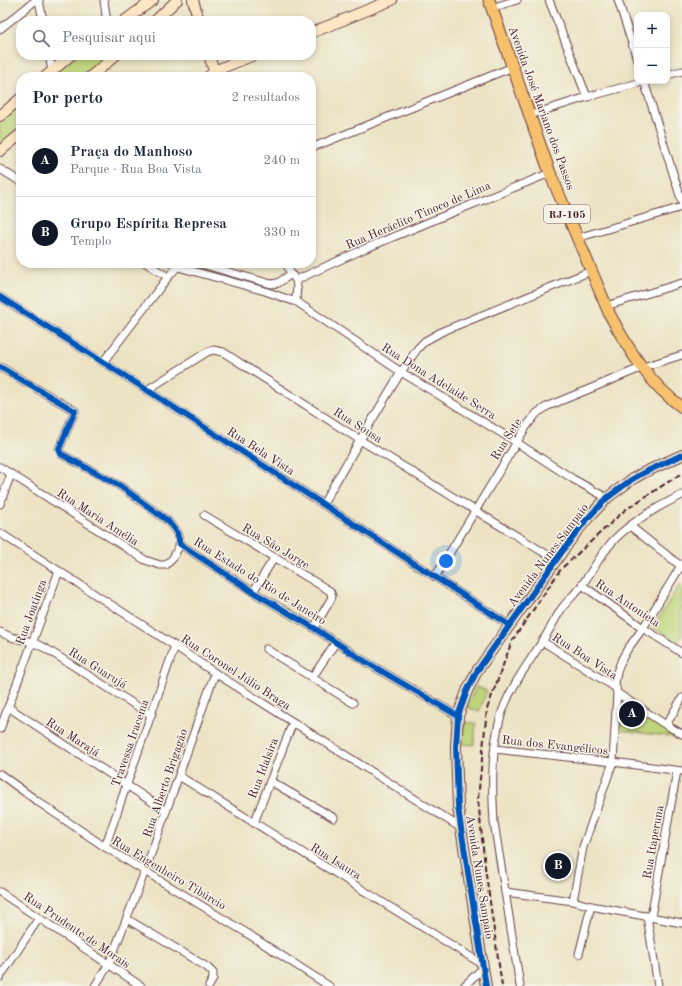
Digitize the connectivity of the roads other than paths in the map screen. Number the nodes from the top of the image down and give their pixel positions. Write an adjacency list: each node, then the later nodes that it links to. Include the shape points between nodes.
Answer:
1 (36, 0): 17 (street)
2 (39, 0): 12 (street)
3 (104, 0): 13 (street)
4 (154, 0): 14 (street)
5 (176, 0): 15 (street)
6 (193, 0): 16 (street)
7 (392, 0): 18 (street)
8 (517, 0): 11 (street)
9 (549, 0): 35 (street)
10 (618, 0): 19 (street)
11 (490, 4): 25 (main road, Avenida José Mariano dos Passos / RJ-105)
12 (42, 16)
13 (106, 16)
14 (131, 16)
15 (160, 16)
16 (198, 16)
17 (0, 28)
18 (316, 31)
19 (634, 50)
20 (49, 60): 27 (street)
21 (65, 60): 28 (street)
22 (110, 60): 29 (street)
23 (211, 60): 30 (street)
24 (244, 60): 31 (street)
25 (513, 67): 37 (main road, Avenida José Mariano dos Passos / RJ-105); 40 (street)
26 (682, 71): 32 (street)
27 (48, 72)
28 (50, 72)
29 (96, 72)
30 (214, 72)
31 (219, 72)
32 (670, 74)
33 (635, 84): 35 (street)
34 (646, 84): 45 (street)
35 (587, 98): 37 (street)
36 (16, 102): 38 (street)
37 (530, 115): 43 (main road, Avenida José Mariano dos Passos / RJ-105)
38 (0, 116)
39 (16, 138): 41 (street)
40 (316, 146)
41 (0, 151)
42 (0, 168): 44 (street)
43 (550, 173): 47 (main road, Avenida José Mariano dos Passos / RJ-105); 56 (street, Rua Heráclito Tinoco de Lima, via 364,249)
44 (16, 179)
45 (682, 202)
46 (682, 207): 47 (street)
47 (577, 238): 53 (main road, Avenida José Mariano dos Passos / RJ-105)
48 (154, 268): 55 (street)
49 (177, 268): 55 (street)
50 (190, 268): 59 (street, Rua Dona Adelaide Serra)
51 (215, 268): 54 (street, via 271,284 278,283)
52 (288, 268): 54 (street)
53 (591, 271): 60 (main road, Avenida José Mariano dos Passos / RJ-105); 65 (street, via 430,337 418,348)
54 (291, 274): 56 (street)
55 (168, 277): 62 (street)
56 (296, 280): 59 (street)
57 (682, 283): 60 (street)
58 (0, 297): 62 (street, Rua Bela Vista)
59 (297, 302): 65 (street, Rua Dona Adelaide Serra)
60 (606, 306): 64 (main road, Avenida José Mariano dos Passos / RJ-105, via 619,332)
61 (682, 355): 64 (street, Rua Sete)
62 (104, 362): 66 (street, Rua Bela Vista)
63 (0, 367): 81 (street, Rua Estado do Rio de Janeiro, via 75,411 59,449 61,454 120,486 168,521 177,533)
64 (642, 367): 67 (main road, Avenida José Mariano dos Passos / RJ-105); 69 (street, Rua Sete, via 544,408 534,416)
65 (401, 372): 68 (street); 69 (street, Rua Dona Adelaide Serra)
66 (147, 390): 68 (street, Rua Sousa, via 208,352 221,351); 76 (street, Rua Bela Vista)
67 (682, 408)
68 (360, 440): 76 (street); 77 (street, Rua Sousa)
69 (516, 442): 74 (street, Rua Dona Adelaide Serra); 77 (street, Rua Sete)
70 (682, 455): 74 (street, Avenida Nunes Sampaio, via 643,473)
71 (0, 466): 72 (street, Rua Maria Amélia)
72 (11, 474): 75 (street); 81 (street, Rua Maria Amélia, via 145,560 166,565)
73 (682, 495): 79 (street)
74 (607, 498): 83 (street, Avenida Nunes Sampaio)
75 (0, 504)
76 (323, 504): 86 (street, Rua Bela Vista)
77 (475, 510): 83 (street, Rua Sousa); 86 (street, Rua Sete)
78 (204, 515): 82 (street, Rua São Jorge)
79 (630, 526): 84 (street); 87 (street, via 610,544)
80 (0, 533): 85 (street, Rua Coronel Júlio Braga)
81 (180, 544): 88 (street, Rua Estado do Rio de Janeiro)
82 (274, 558): 88 (street); 90 (street, Rua São Jorge, via 332,593)
83 (556, 560): 89 (street, Avenida Nunes Sampaio)
84 (682, 566): 91 (street)
85 (59, 571): 94 (street, Rua Joatinga); 96 (street, Rua Coronel Júlio Braga)
86 (435, 577): 89 (street, Rua Bela Vista)
87 (582, 585): 91 (street, Rua Antonieta); 93 (street, via 562,608)
88 (253, 592): 90 (street, Rua Estado do Rio de Janeiro)
89 (509, 626): 106 (street, Avenida Nunes Sampaio, via 477,671)
90 (314, 628): 95 (street, Rua Estado do Rio de Janeiro)
91 (643, 628): 98 (street, Rua Antonieta); 101 (street, via 622,659 617,672)
92 (0, 632): 94 (street, Rua Guarujá)
93 (542, 641): 101 (street, Rua Boa Vista); 112 (street, via 503,709)
94 (32, 642): 104 (street, Rua Joatinga); 105 (street, Rua Guarujá)
95 (336, 642): 100 (street); 106 (street, Rua Estado do Rio de Janeiro)
96 (175, 646): 99 (street, Rua Coronel Júlio Braga); 105 (street, Travessa Iracema)
97 (266, 649): 100 (street)
98 (682, 653)
99 (215, 673): 108 (street, Rua Coronel Júlio Braga); 116 (street, Rua Alberto Brigagão)
100 (312, 678): 103 (street)
101 (616, 691): 109 (street, Rua Boa Vista); 113 (street)
102 (682, 698): 109 (street)
103 (353, 703)
104 (8, 707): 107 (street, Rua Joatinga); 118 (street, Rua Marajá)
105 (151, 715): 118 (street, Travessa Iracema)
106 (458, 716): 122 (street, Avenida Nunes Sampaio, via 456,746)
107 (2, 717): 110 (street, Rua Joatinga)
108 (293, 722): 117 (street, Rua Idalsira); 122 (street, Rua Coronel Júlio Braga)
109 (666, 725): 111 (street, Rua Boa Vista)
110 (0, 730)
111 (682, 734)
112 (495, 749): 113 (street, Rua dos Evangélicos); 126 (street, via 494,822)
113 (614, 762): 114 (street, Rua dos Evangélicos); 127 (street, via 583,847)
114 (679, 771): 129 (street, Rua Itaperuna)
115 (0, 774): 123 (street, Rua Engenheiro Tibúrcio)
116 (179, 776): 119 (street, Rua Alberto Brigagão); 121 (street, Rua Isaura)
117 (270, 781): 120 (street); 121 (street, Rua Idalsira)
118 (127, 785): 119 (street, Rua Marajá); 123 (street, Travessa Iracema)
119 (166, 811): 124 (street, Rua Alberto Brigagão)
120 (334, 818)
121 (254, 822): 135 (street, Rua Isaura)
122 (461, 828): 135 (street, Avenida Nunes Sampaio)
123 (105, 847): 124 (street, Rua Engenheiro Tibúrcio)
124 (145, 871): 131 (street, Rua Alberto Brigagão); 140 (street, Rua Engenheiro Tibúrcio)
125 (0, 892): 130 (street, Rua Prudente de Morais)
126 (506, 892): 127 (street); 143 (street)
127 (573, 901): 128 (street)
128 (591, 906): 129 (street); 133 (street)
129 (649, 916): 132 (street); 144 (street, Rua Itaperuna)
130 (40, 918): 134 (street, Rua Prudente de Morais); 136 (street)
131 (127, 919): 134 (street, Rua Alberto Brigagão); 137 (street, via 207,967 213,973)
132 (682, 923)
133 (579, 954)
134 (109, 964): 138 (street, Rua Alberto Brigagão); 139 (street, Rua Prudente de Morais)
135 (482, 966): 141 (street); 142 (street, Avenida Nunes Sampaio)
136 (0, 977)
137 (209, 985)
138 (95, 986)
139 (141, 986)
140 (329, 986)
141 (464, 986)
142 (486, 986)
143 (520, 986)
144 (658, 986)

